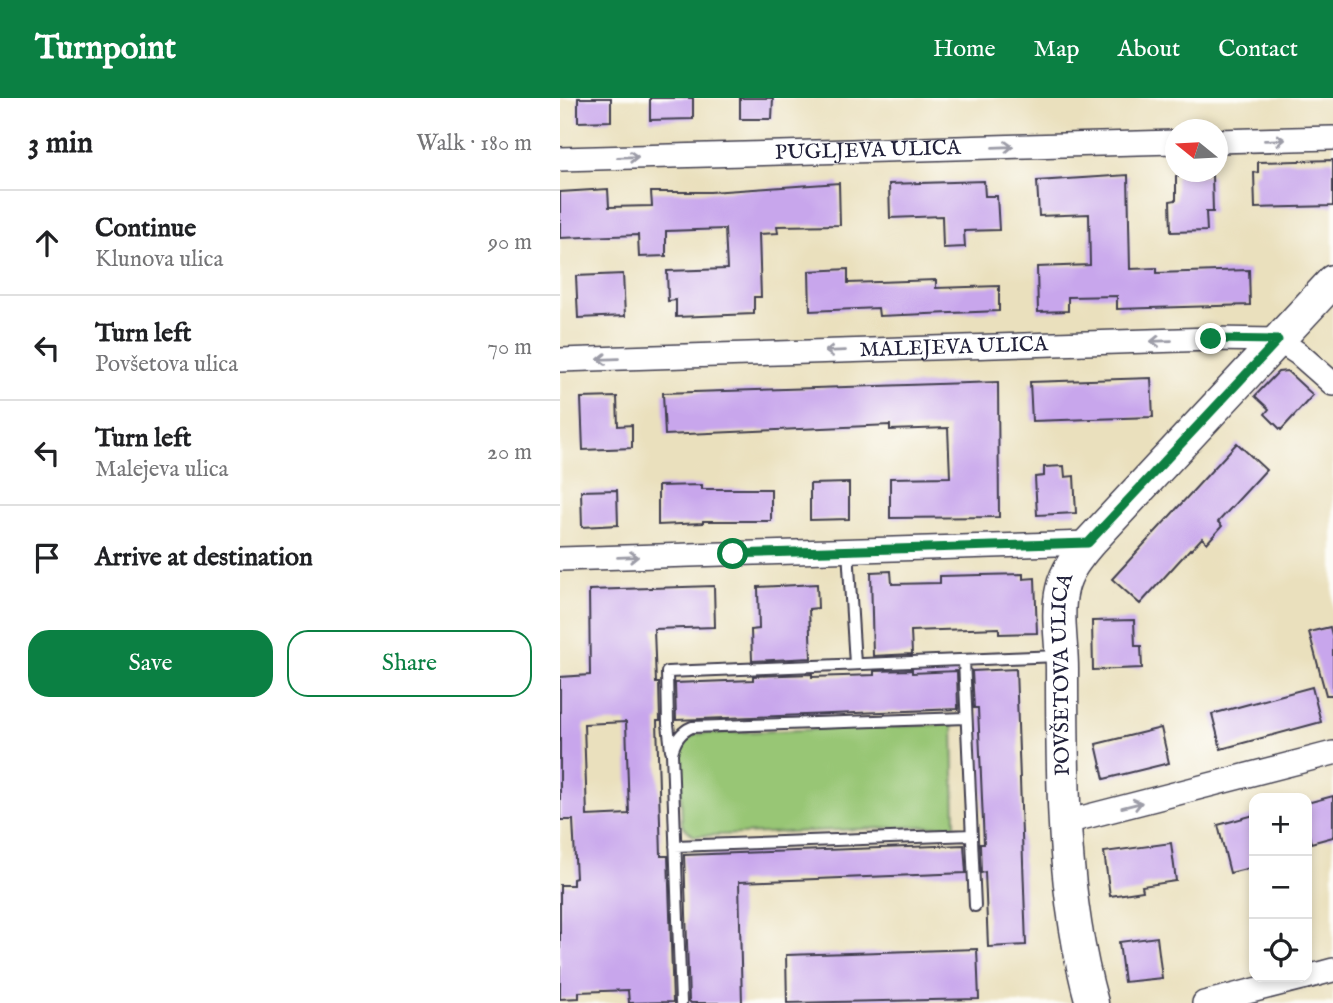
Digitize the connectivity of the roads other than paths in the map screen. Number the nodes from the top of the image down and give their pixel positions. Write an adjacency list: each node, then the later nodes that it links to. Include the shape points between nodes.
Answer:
1 (1333, 138): 2 (street, one-way to 1)
2 (1228, 141)
3 (1165, 142): 4 (street, PUGLJEVA ULICA, one-way to 3)
4 (560, 159)
5 (1333, 281): 6 (street, POVŠETOVA ULICA)
6 (1278, 340): 7 (street, MALEJEVA ULICA, one-way to 7); 8 (street); 9 (street, POVŠETOVA ULICA)
7 (560, 360)
8 (1333, 384)
9 (1088, 543): 10 (street); 12 (street, POVŠETOVA ULICA, via 1063,586)
10 (848, 550): 11 (street, one-way to 10); 14 (lane)
11 (560, 559)
12 (1062, 656): 13 (lane); 18 (street, POVŠETOVA ULICA)
13 (964, 660): 14 (lane); 15 (lane)
14 (855, 664): 16 (lane, via 667,672)
15 (966, 718): 16 (lane, via 692,727 684,730); 19 (lane)
16 (672, 753): 20 (lane)
17 (1333, 753): 18 (street, one-way to 17)
18 (1066, 822): 26 (street, POVŠETOVA ULICA, via 1073,908)
19 (972, 835): 20 (lane); 21 (lane)
20 (675, 846): 25 (lane)
21 (975, 906)
22 (1333, 970): 23 (street)
23 (1312, 975)
24 (1286, 982): 27 (street)
25 (681, 1003)
26 (1092, 1003)
27 (1204, 1003)

